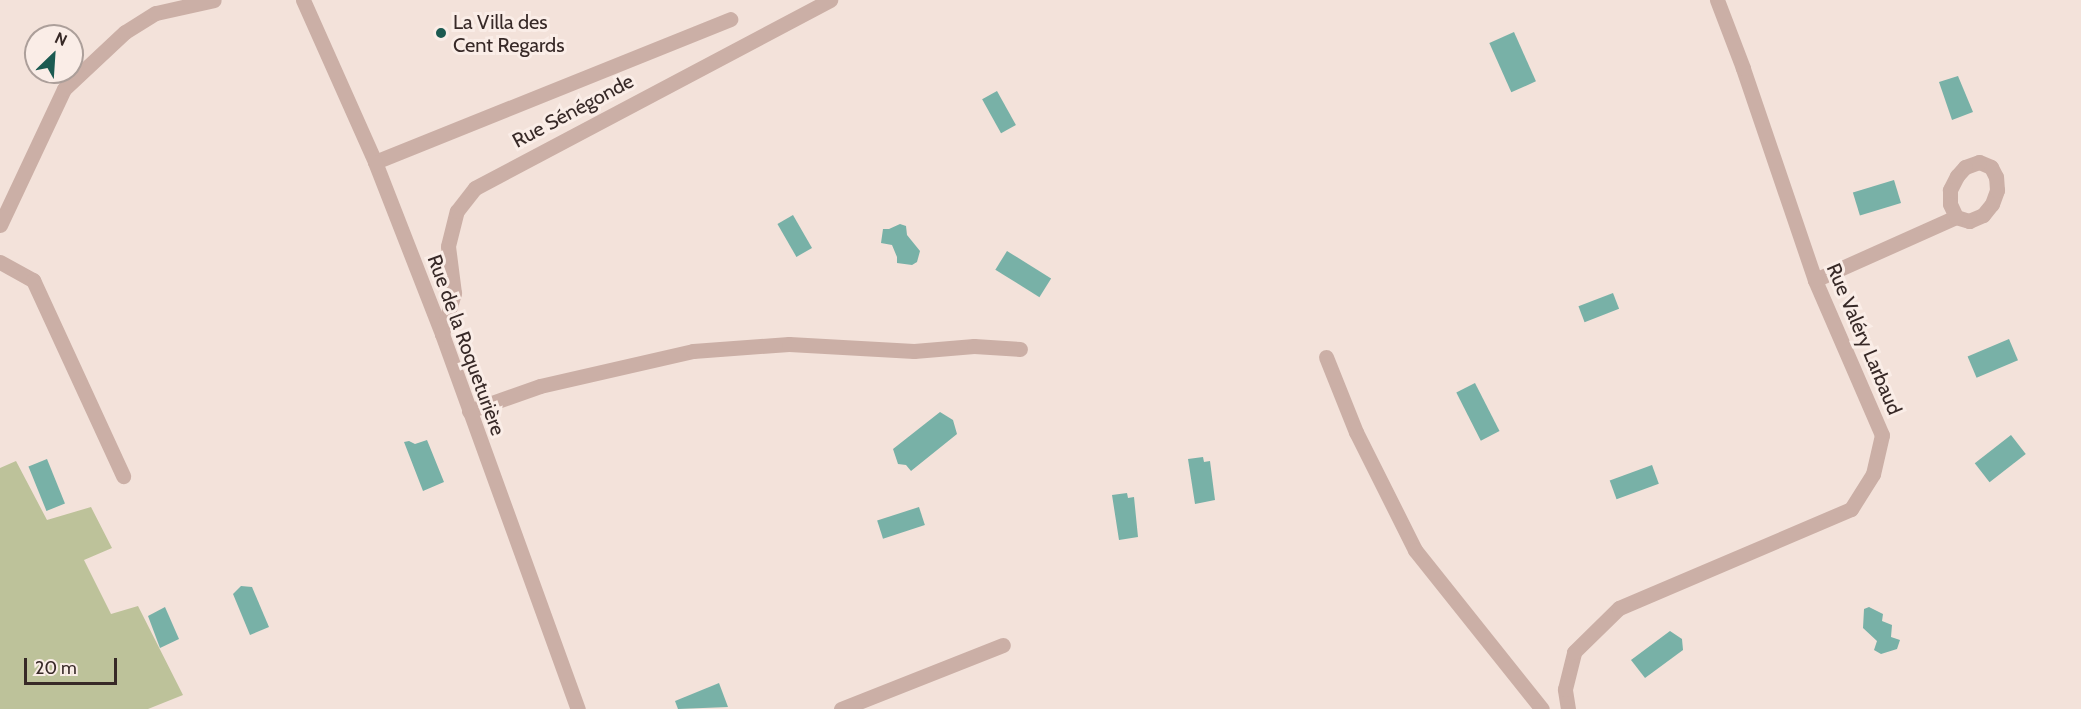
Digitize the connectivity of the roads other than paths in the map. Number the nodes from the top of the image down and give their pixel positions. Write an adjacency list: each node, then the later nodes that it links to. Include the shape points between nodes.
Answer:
1 (214, 0): 8 (street, via 156,13 125,32 64,89)
2 (303, 0): 6 (street, Rue de la Roqueturière)
3 (830, 0): 11 (street, Rue Sénégonde, via 475,188 457,211 448,246 454,293)
4 (1716, 0): 10 (street, Rue Valéry Larbaud)
5 (730, 20): 6 (street)
6 (375, 162): 11 (street, Rue de la Roqueturière)
7 (1956, 217): 10 (street)
8 (0, 225)
9 (0, 262): 15 (street, via 33,280)
10 (1815, 280): 20 (street, Rue Valéry Larbaud, via 1882,435 1873,474 1851,509 1618,608 1574,652 1565,688)
11 (442, 334): 14 (street, Rue de la Roqueturière)
12 (1020, 350): 14 (street, via 974,346 914,351 789,344 693,351 540,386)
13 (1326, 357): 19 (street, via 1356,432 1415,550)
14 (469, 411): 17 (street, Rue de la Roqueturière)
15 (123, 476)
16 (1003, 645): 18 (street)
17 (578, 709)
18 (841, 709)
19 (1542, 709)
20 (1568, 709)

